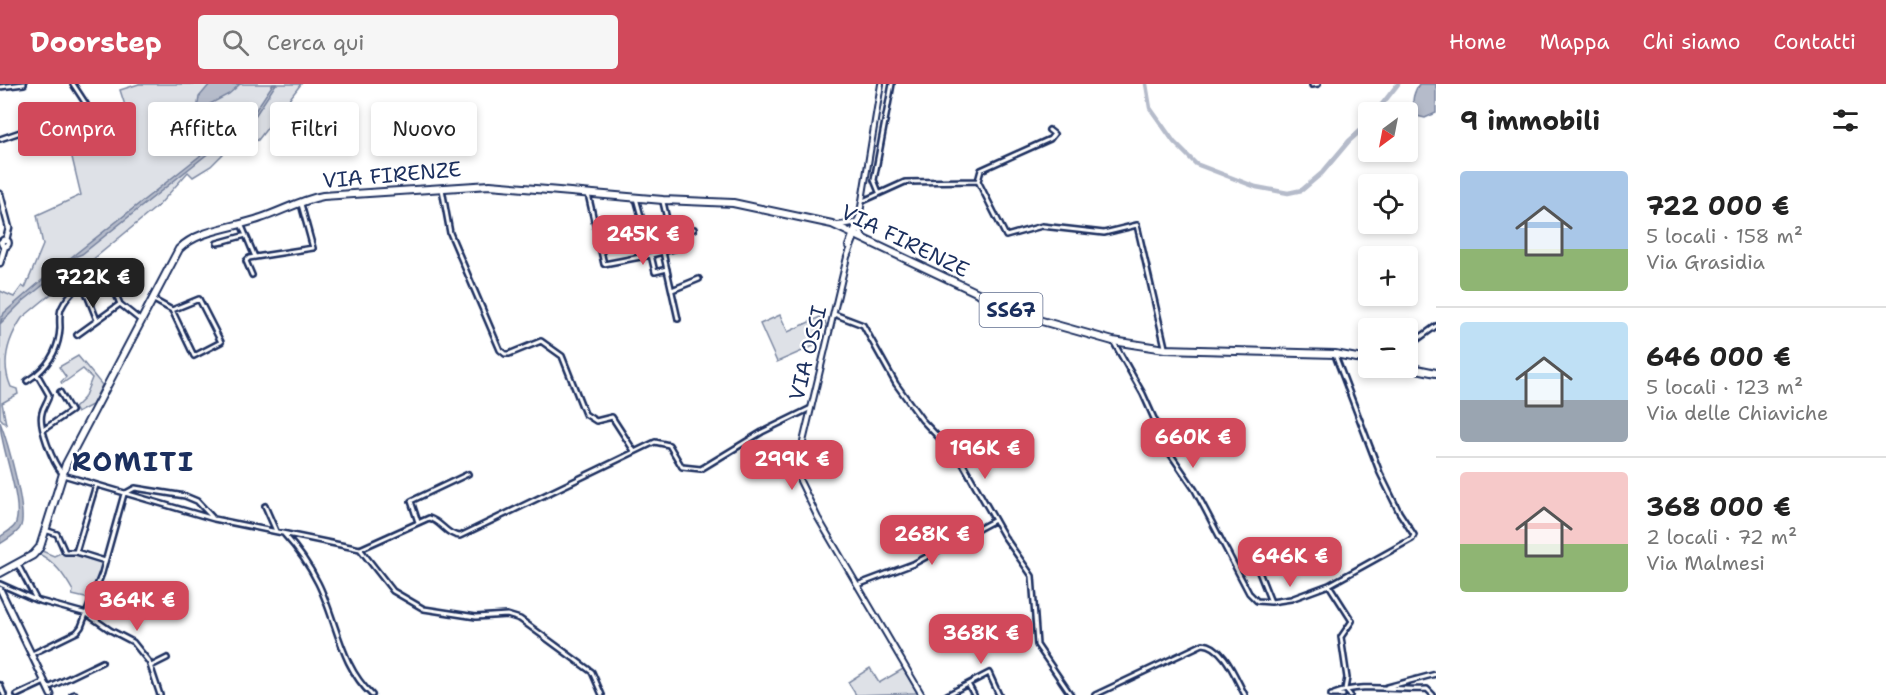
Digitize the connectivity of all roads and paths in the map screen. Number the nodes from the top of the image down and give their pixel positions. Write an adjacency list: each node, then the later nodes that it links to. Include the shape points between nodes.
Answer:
1 (24, 84): 7 (street)
2 (73, 84): 8 (street)
3 (892, 84): 14 (street, via 874,180)
4 (1318, 84): 5 (street)
5 (1312, 85)
6 (881, 86): 19 (street)
7 (0, 87)
8 (85, 102)
9 (1049, 130): 12 (street, via 1054,134 1050,139 981,170)
10 (18, 133): 11 (street)
11 (0, 139)
12 (978, 181): 14 (street, via 915,180); 56 (street, via 1006,236 1042,226 1104,233 1137,225)
13 (442, 189): 16 (main road, VIA FIRENZE / SS67, via 490,185); 20 (main road, VIA FIRENZE / SS67, via 323,196); 66 (street, via 450,232 500,350 509,354 538,342 545,343 566,359 585,414 596,421 612,417)
14 (879, 192): 19 (street)
15 (0, 194): 33 (main road, via 9,228)
16 (588, 194): 17 (main road, VIA FIRENZE / SS67); 37 (street, via 604,264)
17 (636, 198): 18 (main road, VIA FIRENZE / SS67); 27 (street)
18 (663, 200): 23 (main road, VIA FIRENZE / SS67, via 733,203); 29 (street)
19 (863, 201): 21 (street)
20 (300, 202): 24 (main road, VIA FIRENZE); 38 (street, via 313,248)
21 (860, 213): 22 (street); 25 (street)
22 (855, 223): 23 (street); 31 (street)
23 (832, 224): 31 (main road, VIA FIRENZE / SS67)
24 (244, 226): 28 (main road, VIA FIRENZE); 30 (street)
25 (860, 226): 31 (street); 32 (street)
26 (694, 229): 29 (street)
27 (645, 231)
28 (211, 233): 30 (street, via 225,242); 45 (main road, VIA FIRENZE, via 189,240 179,249)
29 (671, 234): 35 (street)
30 (246, 235): 38 (street)
31 (852, 237): 32 (main road, VIA FIRENZE / SS67); 48 (street, VIA OSSI)
32 (867, 241): 55 (main road, VIA FIRENZE / SS67, via 1031,318)
33 (3, 243): 39 (main road)
34 (685, 246): 35 (street)
35 (674, 249): 36 (street)
36 (663, 252): 37 (street); 40 (street)
37 (651, 255): 40 (street, via 655,272)
38 (255, 257): 41 (street, via 246,261)
39 (0, 263)
40 (667, 269): 44 (street)
41 (252, 275)
42 (699, 279): 44 (street)
43 (82, 282): 46 (street, via 104,266); 50 (street); 61 (street, via 61,309 55,351)
44 (672, 290): 49 (street)
45 (151, 299): 47 (street); 51 (main road, VIA FIRENZE)
46 (120, 304): 50 (street); 51 (street)
47 (172, 310): 47 (street, via 194,356 221,342 199,299)
48 (834, 314): 64 (street, VIA OSSI); 73 (street, via 863,326 922,420 962,462)
49 (678, 319)
50 (97, 320): 53 (street)
51 (140, 320): 67 (main road, VIA FIRENZE)
52 (1436, 326): 54 (street)
53 (77, 335)
54 (1418, 339)
55 (1113, 341): 56 (main road, VIA FIRENZE / SS67); 89 (street, via 1169,452 1195,490 1249,593 1257,601)
56 (1165, 349): 57 (main road, VIA FIRENZE / SS67)
57 (1335, 354): 58 (main road, VIA FIRENZE / SS67); 86 (street, via 1380,473 1414,535 1412,540)
58 (1358, 358)
59 (1418, 370): 60 (main road)
60 (1436, 373)
61 (37, 374): 62 (street); 65 (street, via 48,395 41,417)
62 (27, 381)
63 (60, 392): 65 (street, via 71,411)
64 (811, 408): 66 (street, via 701,469 682,467 664,442); 85 (street, VIA OSSI, via 800,457 800,481)
65 (43, 430): 67 (street)
66 (634, 451): 74 (street, via 460,536 449,533 437,520)
67 (62, 474): 69 (street); 75 (main road, VIA FIRENZE)
68 (468, 474): 74 (street, via 411,501)
69 (96, 485): 70 (street); 79 (street)
70 (124, 494): 72 (street); 72 (street, via 135,488 185,496 197,501); 80 (street)
71 (265, 506): 76 (street)
72 (214, 519): 76 (street)
73 (995, 520): 85 (street, via 921,560); 113 (street, via 1032,576 1037,645)
74 (418, 522): 78 (street)
75 (45, 530): 79 (street, via 57,534 65,552); 81 (main road, VIA FIRENZE, via 37,551)
76 (276, 531): 77 (street)
77 (283, 532): 78 (street); 107 (street, via 318,583 356,679)
78 (360, 549): 108 (street, via 399,597 424,609 520,619 592,672)
79 (76, 552): 80 (street)
80 (105, 561): 90 (street)
81 (18, 563): 83 (main road, VIA FIRENZE); 88 (street)
82 (1259, 572): 89 (street)
83 (0, 573)
84 (0, 584): 88 (street)
85 (857, 585): 109 (street, VIA OSSI)
86 (1329, 585): 89 (street); 101 (street, via 1352,621 1341,637)
87 (0, 589): 91 (main road)
88 (36, 600): 90 (street)
89 (1271, 602)
90 (87, 614): 91 (street, via 77,632); 94 (street, via 133,642)
91 (32, 654): 96 (main road)
92 (167, 658): 94 (street)
93 (102, 662): 100 (street)
94 (151, 666): 106 (street)
95 (1436, 674): 99 (street)
96 (45, 682): 100 (main road); 104 (street)
97 (968, 684): 110 (street); 111 (street); 112 (street, via 989,673)
98 (0, 686): 103 (street)
99 (1385, 687): 101 (street); 118 (street, via 1427,689)
100 (48, 688): 105 (main road)
101 (1345, 689): 102 (street); 117 (street)
102 (1332, 694): 116 (street)
103 (4, 695)
104 (17, 695)
105 (51, 695)
106 (160, 695)
107 (372, 695)
108 (603, 695)
109 (922, 695)
110 (947, 695)
111 (974, 695)
112 (999, 695)
113 (1071, 695)
114 (1095, 695): 115 (street, via 1203,644 1212,645 1220,653)
115 (1245, 695)
116 (1343, 695)
117 (1350, 695)
118 (1433, 695)

